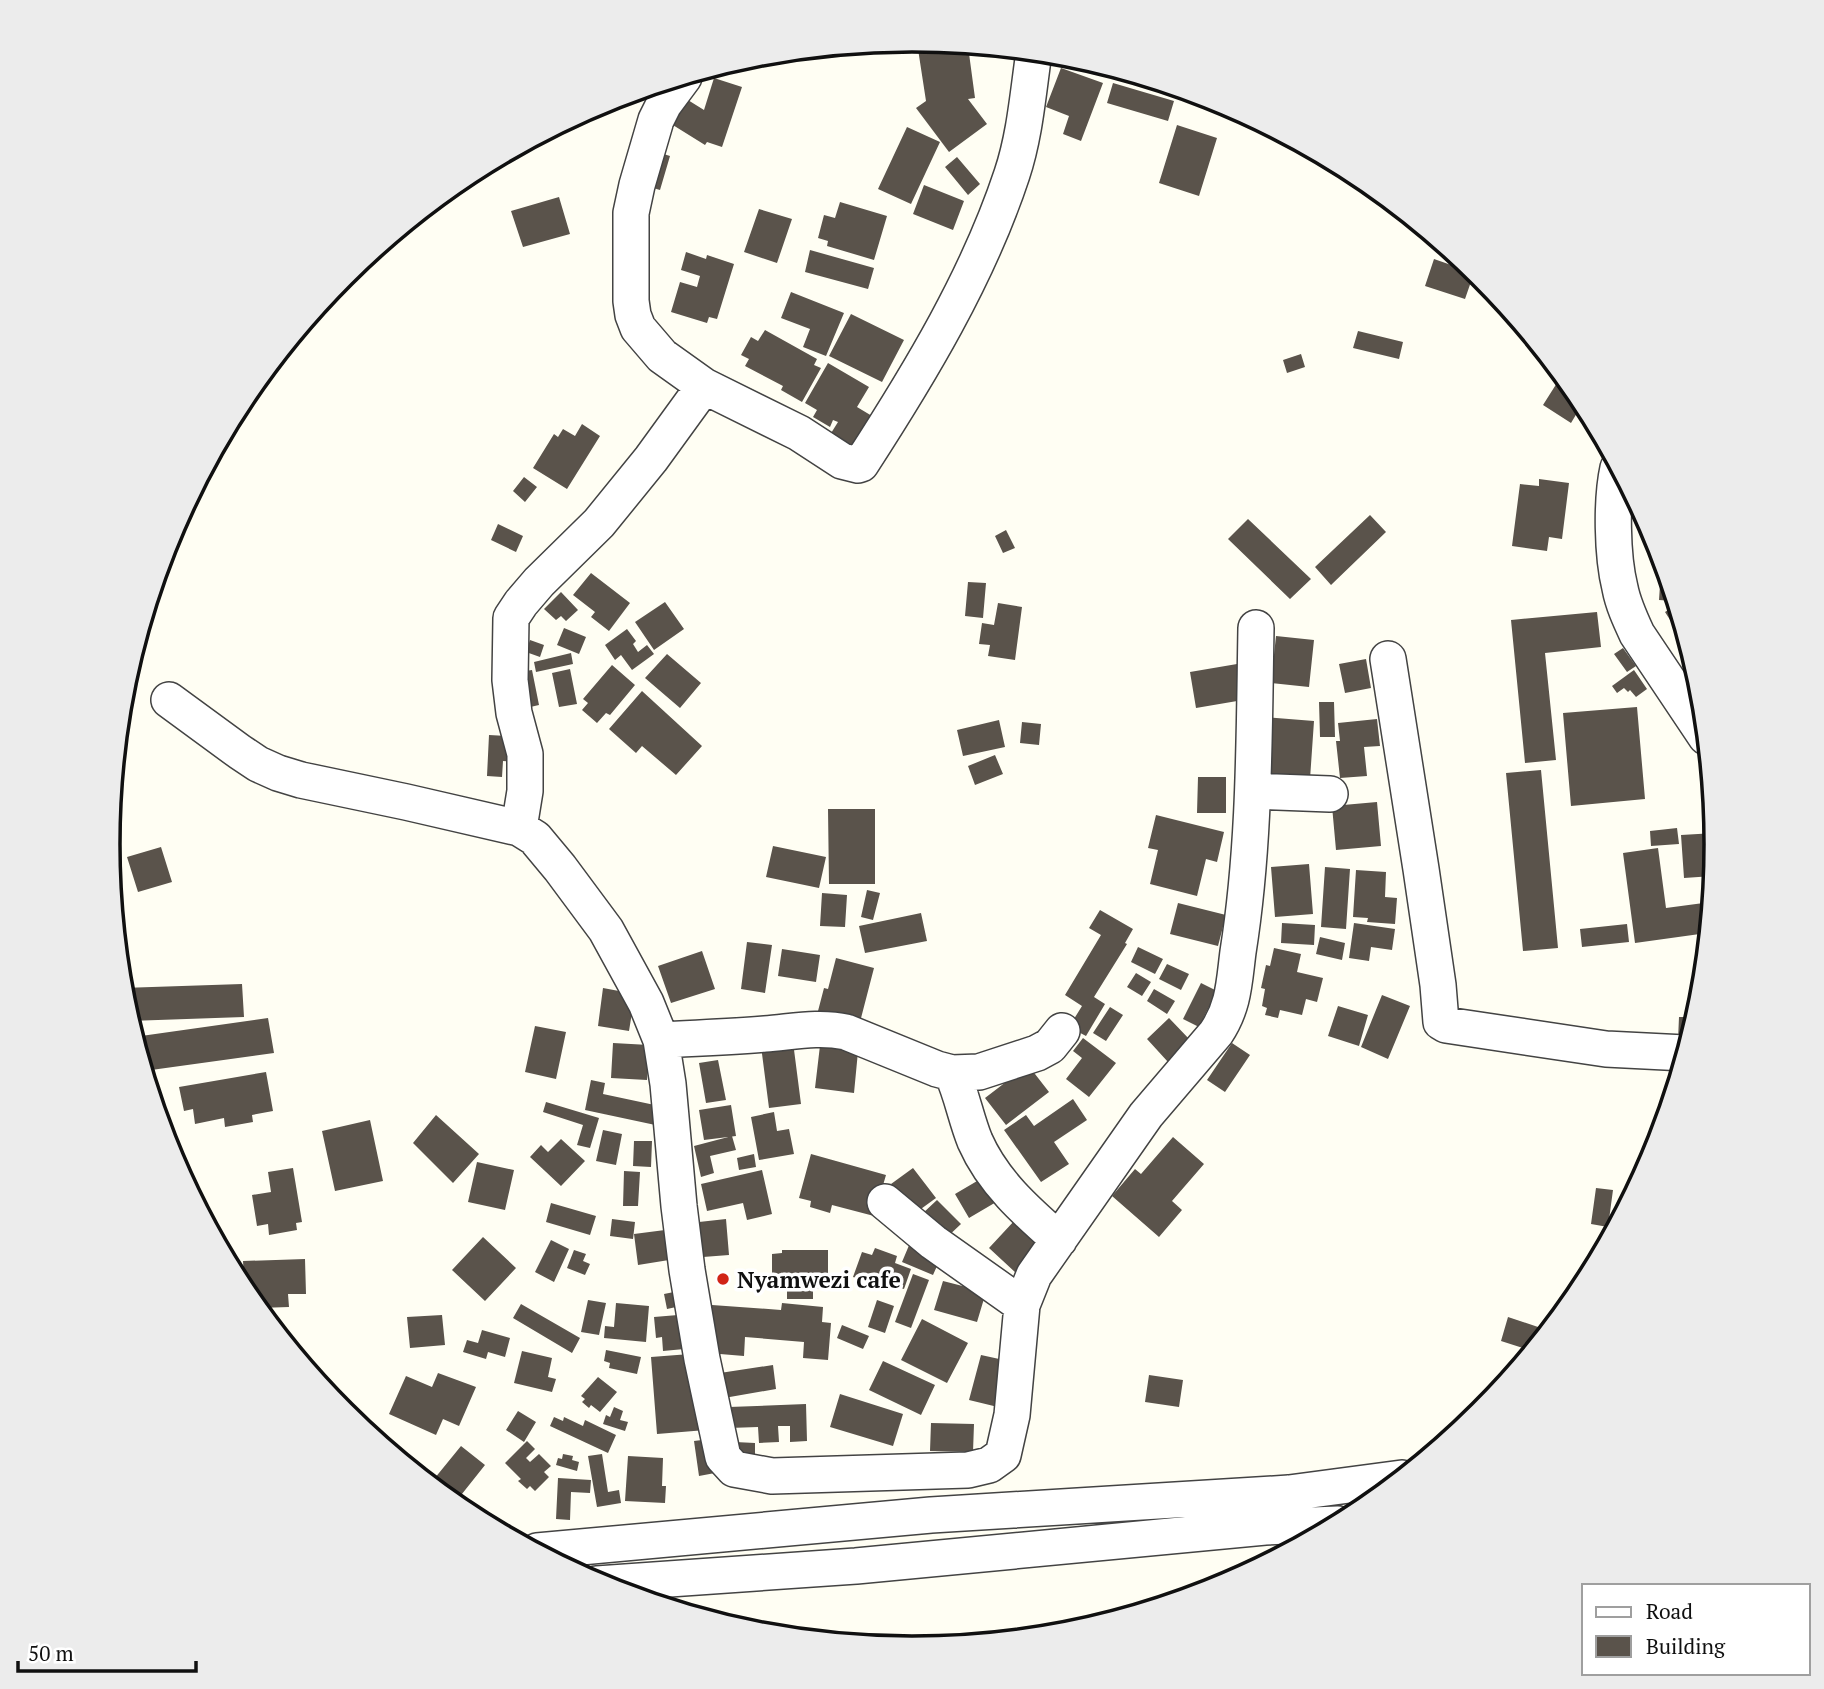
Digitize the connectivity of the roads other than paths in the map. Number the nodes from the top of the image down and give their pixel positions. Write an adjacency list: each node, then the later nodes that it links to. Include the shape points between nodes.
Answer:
1 (1033, 62): 3 (street, via 1021,139 986,240 959,299 861,464 842,461 799,433)
2 (675, 89): 3 (street, via 656,120 631,213 631,301 638,328 662,356)
3 (704, 386): 11 (street, via 599,523 539,582 511,618 510,680 526,754)
4 (1616, 483): 8 (street, via 1613,506 1619,587 1637,634)
5 (1255, 628): 9 (street)
6 (1388, 659): 14 (street, via 1441,1022 1606,1049)
7 (169, 700): 11 (street, via 240,752 278,773)
8 (1693, 718)
9 (1253, 792): 10 (street); 17 (street, via 1242,928 1226,1019 1146,1115)
10 (1330, 793)
11 (519, 828): 13 (street, via 535,838 606,930 646,1003)
12 (1062, 1031): 15 (street, via 1037,1053 979,1072)
13 (660, 1040): 15 (street, via 834,1030); 18 (street, via 702,1359 723,1457 734,1469 772,1476 968,1470 989,1465 1003,1455 1012,1415)
14 (1676, 1053)
15 (953, 1073): 17 (street, via 987,1164 1016,1202)
16 (885, 1202): 18 (street)
17 (1059, 1240): 18 (street, via 1034,1275)
18 (1022, 1304)
19 (1384, 1480): 21 (street, via 1289,1493 931,1515)
20 (1316, 1525): 22 (street)
21 (552, 1549)
22 (625, 1582)

